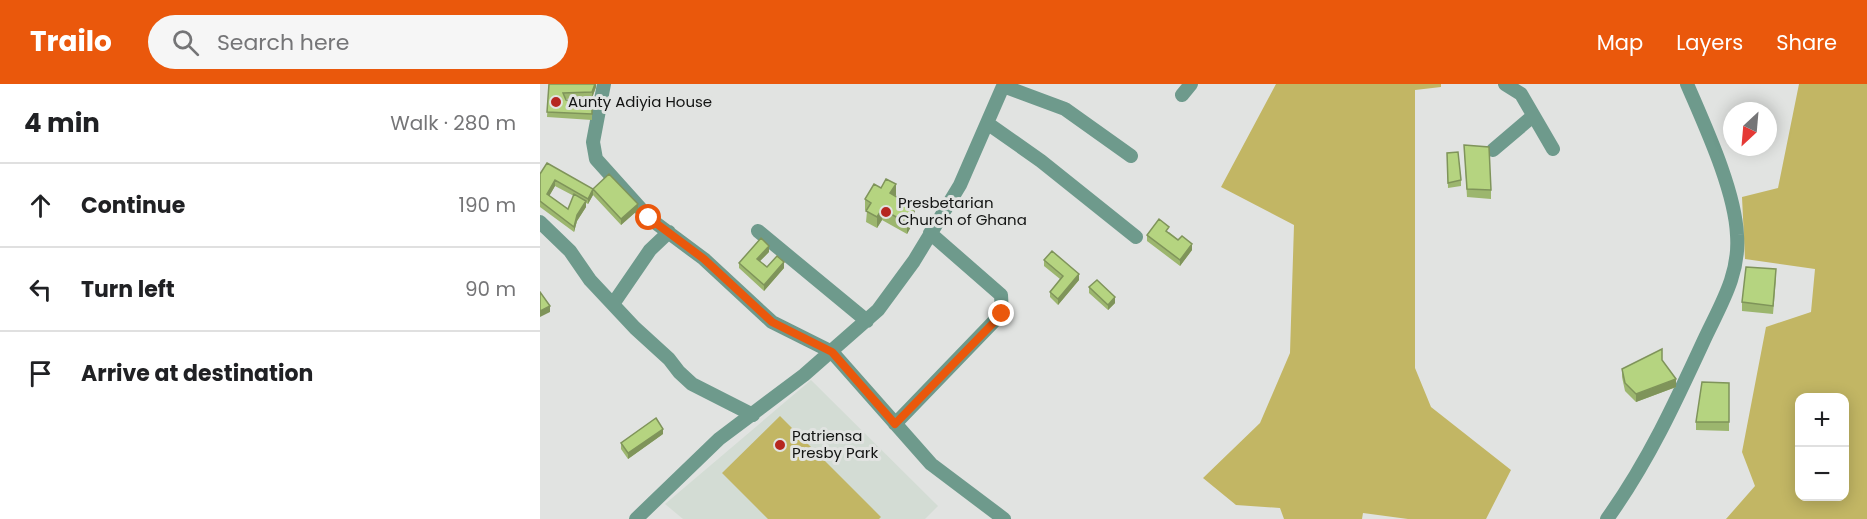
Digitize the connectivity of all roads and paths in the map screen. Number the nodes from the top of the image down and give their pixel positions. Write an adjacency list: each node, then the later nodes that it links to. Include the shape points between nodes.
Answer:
1 (604, 84): 12 (street, via 593,142 596,159 649,218)
2 (1505, 84): 5 (street, via 1521,94)
3 (1686, 84): 22 (street, via 1731,202 1737,236 1736,268 1667,422)
4 (1004, 85): 6 (street); 9 (street, via 1065,110)
5 (1533, 117): 7 (street); 8 (street)
6 (987, 123): 13 (street, via 960,185); 14 (street)
7 (1553, 149)
8 (1493, 150)
9 (1131, 156)
10 (540, 222): 15 (street, via 570,250 590,280)
11 (758, 231): 16 (street)
12 (669, 232): 15 (street, via 650,250); 17 (street, via 772,322)
13 (930, 233): 16 (street, via 914,261); 19 (street, via 1001,295 1002,314)
14 (1136, 237)
15 (613, 304): 18 (street, via 692,384)
16 (867, 321): 17 (street)
17 (832, 352): 18 (street); 19 (street)
18 (753, 415): 20 (street, via 719,439)
19 (895, 424): 21 (street, via 944,475)
20 (636, 519)
21 (1004, 519)
22 (1607, 519)

